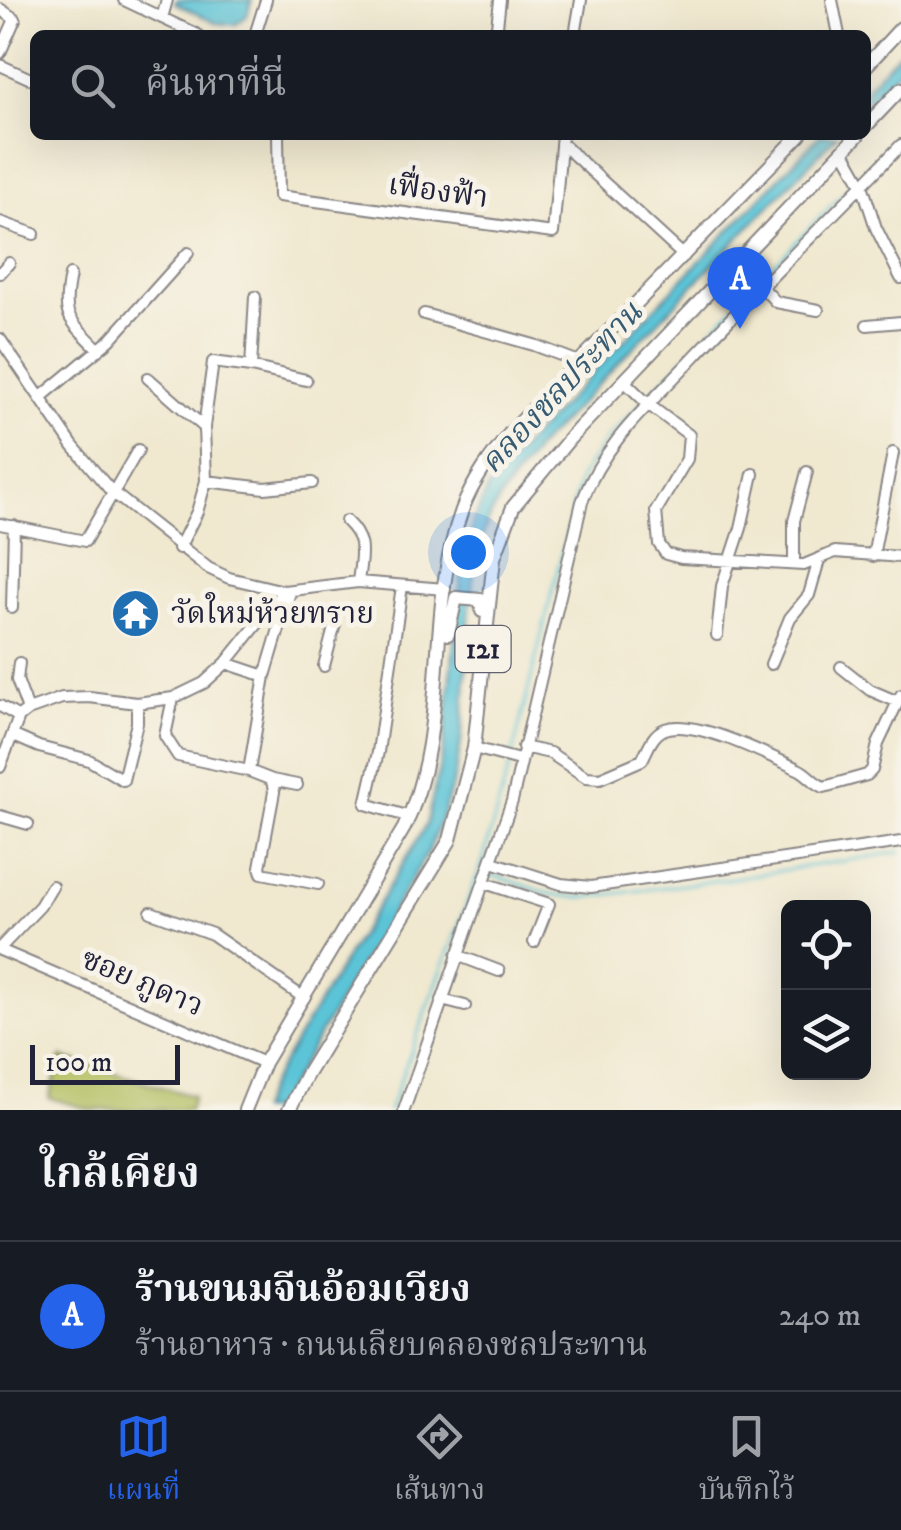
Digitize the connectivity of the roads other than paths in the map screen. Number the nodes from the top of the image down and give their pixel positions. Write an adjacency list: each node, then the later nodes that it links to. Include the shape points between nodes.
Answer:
1 (124, 0): 8 (street)
2 (166, 0): 8 (street)
3 (266, 0): 11 (street)
4 (500, 0): 12 (street)
5 (581, 0): 13 (street)
6 (832, 0): 14 (street)
7 (0, 9): 15 (street, via 15,19)
8 (162, 18): 10 (street)
9 (901, 28): 16 (main road)
10 (187, 30)
11 (257, 30)
12 (497, 30)
13 (576, 30)
14 (839, 30)
15 (0, 53)
16 (871, 61)
17 (0, 65): 18 (street)
18 (30, 79)
19 (901, 89): 20 (main road)
20 (871, 118)
21 (278, 140): 22 (street, เฟื่องฟ้า, via 279,196 552,233)
22 (562, 140)
23 (563, 140): 31 (street)
24 (795, 140): 31 (main road, 121)
25 (850, 141): 27 (street); 48 (main road, 121)
26 (901, 145): 27 (street)
27 (862, 183): 35 (street); 36 (street)
28 (0, 222): 29 (street)
29 (34, 234)
30 (188, 254): 43 (street)
31 (684, 256): 44 (main road, 121)
32 (9, 263): 33 (street)
33 (0, 273)
34 (70, 274): 43 (street, via 67,314)
35 (901, 278)
36 (761, 286): 38 (street, via 776,302); 50 (street)
37 (256, 296): 45 (street)
38 (818, 310)
39 (424, 314): 44 (street)
40 (901, 322): 41 (street)
41 (867, 325)
42 (0, 340): 49 (street)
43 (99, 350): 49 (street)
44 (578, 362): 72 (main road, 121, via 490,458 450,549)
45 (251, 367): 47 (street); 51 (street, via 214,362)
46 (148, 378): 51 (street)
47 (306, 380)
48 (625, 382): 50 (street); 60 (main road, 121, via 543,468)
49 (41, 397): 58 (street)
50 (647, 404): 66 (street, via 684,429 690,444 679,478 656,512 660,544 681,558); 90 (street, via 606,452 582,502)
51 (204, 426): 56 (street)
52 (138, 450): 58 (street)
53 (893, 453): 64 (street)
54 (807, 472): 68 (street, via 794,521)
55 (753, 474): 66 (street)
56 (206, 481): 57 (street, via 264,488); 63 (street)
57 (312, 483)
58 (111, 492): 62 (street, via 85,541); 63 (street)
59 (346, 520): 69 (street, via 360,534)
60 (505, 523): 73 (main road, via 492,539); 83 (main road, 121, via 492,570)
61 (0, 524): 62 (street)
62 (14, 526): 74 (street)
63 (179, 548): 71 (street, via 230,578)
64 (873, 556): 65 (street); 67 (street, via 835,552)
65 (901, 557)
66 (729, 559): 68 (street); 76 (street)
67 (820, 559): 68 (street); 79 (street, via 809,595 790,618)
68 (794, 564)
69 (358, 582): 70 (street); 71 (street)
70 (402, 586): 72 (street); 98 (street, via 366,804)
71 (287, 592): 75 (street); 78 (street)
72 (452, 592): 73 (main road); 98 (main road, 121, via 431,744)
73 (480, 595): 83 (main road)
74 (12, 608)
75 (280, 615): 80 (street, via 335,624); 82 (street)
76 (716, 634)
77 (19, 663): 88 (street)
78 (226, 663): 82 (street); 84 (street)
79 (771, 664)
80 (324, 666)
81 (840, 667): 87 (street)
82 (265, 676): 94 (street)
83 (478, 693): 91 (main road, 121)
84 (173, 698): 85 (street); 94 (street, via 165,736 178,756)
85 (137, 702): 88 (street, via 62,698); 89 (street, via 123,780 89,760)
86 (0, 706): 88 (street)
87 (899, 706): 90 (street, via 872,770 824,786 730,737 674,728 653,738 642,760 600,778 586,778 550,754)
88 (23, 714): 89 (street)
89 (14, 736): 93 (street)
90 (523, 747): 92 (street)
91 (474, 748): 92 (street); 115 (main road, 121, via 443,853)
92 (517, 759): 101 (street, via 512,801)
93 (0, 767)
94 (249, 772): 95 (street)
95 (272, 780): 96 (street); 103 (street, via 262,873)
96 (297, 784)
97 (0, 816): 99 (street)
98 (410, 817): 110 (main road, 121)
99 (28, 824)
100 (901, 842): 101 (street, via 592,887)
101 (492, 862): 102 (street)
102 (486, 880): 106 (street, via 549,904); 108 (street)
103 (318, 884)
104 (52, 886): 107 (street)
105 (150, 912): 110 (street, via 212,934)
106 (534, 942)
107 (0, 949): 113 (street, ซอย ภูดาว)
108 (457, 956): 109 (street); 111 (street)
109 (499, 971)
110 (304, 998): 113 (main road, 121)
111 (442, 1000): 112 (street); 116 (street)
112 (465, 1006)
113 (264, 1063): 114 (main road, 121)
114 (245, 1110)
115 (289, 1110)
116 (404, 1110)

